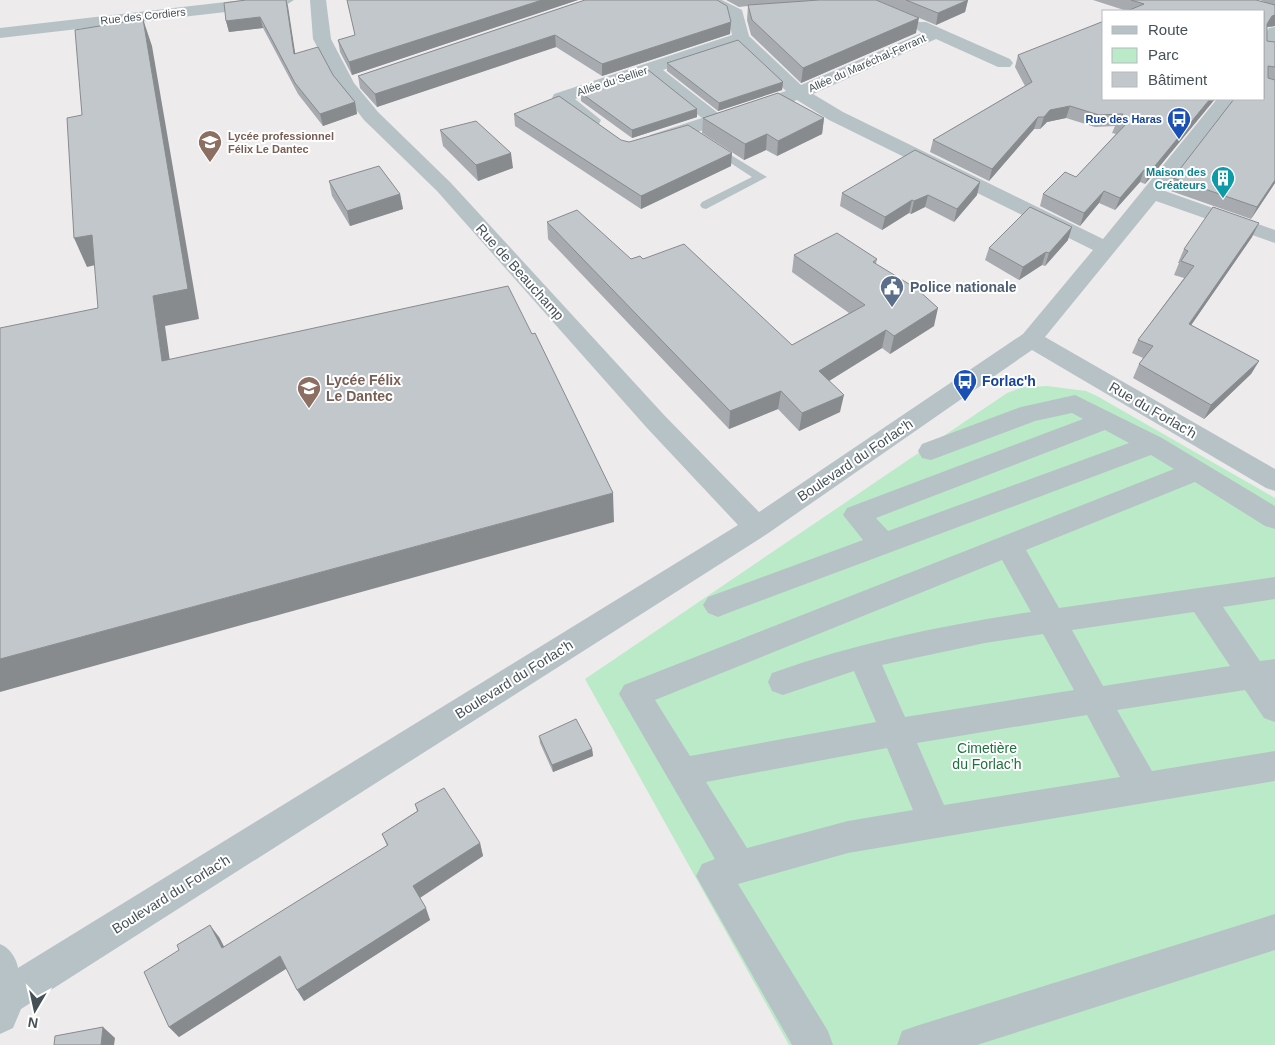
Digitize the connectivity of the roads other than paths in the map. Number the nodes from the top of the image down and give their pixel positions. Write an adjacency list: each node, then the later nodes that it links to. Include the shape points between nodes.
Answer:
1 (286, 0): 6 (street, Rue des Cordiers)
2 (318, 0): 29 (street, Rue de Beauchamp, via 322,39 355,82 371,116 444,187 656,422)
3 (708, 0): 8 (street, via 745,13)
4 (902, 18): 7 (street, Allée du Maréchal-Ferrant)
5 (1275, 32): 9 (street)
6 (0, 33)
7 (936, 33): 10 (street, Allée du Maréchal-Ferrant); 12 (street, Allée du Maréchal-Ferrant)
8 (741, 38): 11 (street, Allée du Sellier); 12 (street)
9 (1265, 47)
10 (1004, 63)
11 (649, 68): 14 (street); 16 (street, Allée du Sellier, via 561,98)
12 (799, 93): 14 (street); 21 (street, via 880,139)
13 (1225, 100): 18 (street)
14 (717, 121): 15 (street)
15 (686, 130): 17 (street); 19 (lane, via 761,177)
16 (606, 131)
17 (638, 145)
18 (1152, 193): 20 (street); 21 (street)
19 (706, 205)
20 (1275, 237)
21 (1105, 248): 22 (street)
22 (1031, 340): 27 (street, Rue du Forlac'h); 29 (street, Boulevard du Forlac'h)
23 (1106, 420): 24 (street); 25 (street, via 1075,404 1030,413); 30 (street, via 857,515)
24 (1153, 444): 26 (street); 30 (street)
25 (931, 451)
26 (1196, 471): 28 (street); 31 (street)
27 (1275, 481)
28 (1275, 519)
29 (757, 527): 49 (street, Boulevard du Forlac'h, via 8,996)
30 (883, 544): 34 (street)
31 (1008, 544): 35 (street); 43 (street, via 635,694)
32 (1275, 588): 33 (street)
33 (1201, 599): 35 (street); 37 (street)
34 (718, 605)
35 (1051, 621): 36 (street); 39 (street)
36 (863, 656): 38 (street); 41 (street)
37 (1264, 674): 39 (street); 40 (street)
38 (783, 682)
39 (1094, 701): 41 (street); 44 (street)
40 (1275, 708)
41 (897, 732): 43 (street); 45 (street)
42 (1275, 766): 44 (street)
43 (682, 772): 46 (street)
44 (1144, 788): 45 (street)
45 (935, 823): 46 (street, via 848,837)
46 (739, 867): 50 (street, via 714,876)
47 (1275, 932): 51 (street)
48 (0, 955): 49 (lane, via 7,964)
49 (2, 1004)
50 (814, 1045)
51 (916, 1045)

